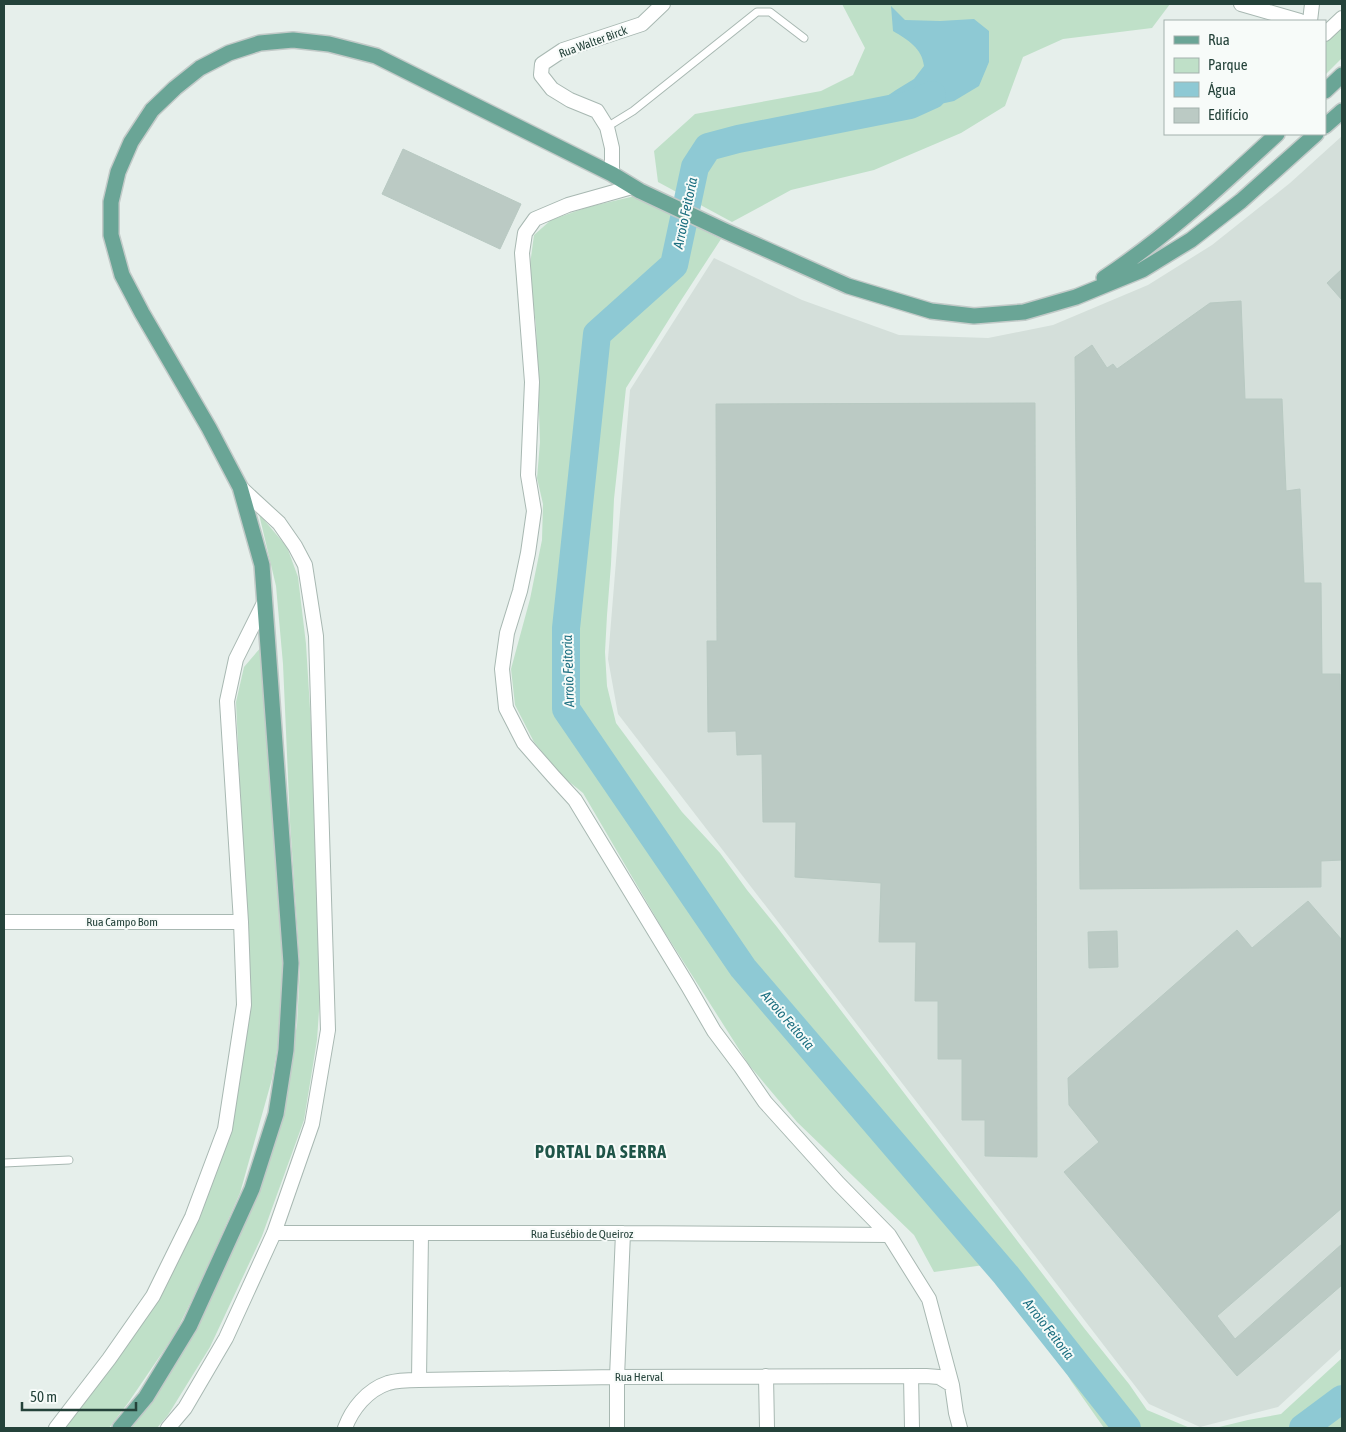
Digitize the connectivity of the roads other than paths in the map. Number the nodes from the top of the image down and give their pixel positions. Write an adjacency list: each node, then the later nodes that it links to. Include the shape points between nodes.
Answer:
1 (663, 4): 13 (street, Rua Walter Birck, via 642,24 563,50 542,64 541,75 552,89 597,111)
2 (1241, 4): 5 (street)
3 (1312, 4): 6 (street)
4 (1342, 18): 7 (street)
5 (1297, 20)
6 (1310, 20)
7 (1326, 33)
8 (804, 38): 13 (lane, via 770,12 757,12 633,111)
9 (1342, 75): 10 (main road)
10 (1326, 90)
11 (1342, 111): 12 (main road)
12 (1326, 125)
13 (607, 127): 16 (street, Rua Walter Birck, via 612,148)
14 (1276, 135): 18 (main road, via 1150,246)
15 (1315, 135): 18 (main road, via 1241,201 1191,240 1142,270)
16 (612, 174): 17 (main road); 19 (main road, via 376,56 328,44 293,40 260,43 229,53 200,68 175,88 152,110 130,142 111,202 111,235 122,275)
17 (636, 189): 18 (main road, via 848,286 931,311 974,316 1024,312); 28 (street, via 568,205 534,219 525,233 522,253 532,382 528,475 534,511 502,669 506,708 524,743 575,800 714,1031 765,1102)
18 (1076, 298)
19 (240, 487): 20 (main road, via 262,565); 25 (street, via 279,523 305,565 316,636 328,1030 312,1124)
20 (265, 601): 22 (street, via 236,659 227,701); 35 (main road, via 291,963 286,1050 276,1114 252,1189 190,1325 146,1397)
21 (4, 922): 22 (street, Rua Campo Bom)
22 (241, 922): 34 (street, via 244,1005 225,1129 192,1217 153,1296)
23 (69, 1160): 24 (lane)
24 (4, 1163)
25 (274, 1233): 27 (street, Rua Eusébio de Queiroz); 36 (street, via 226,1338 185,1408)
26 (623, 1233): 27 (street, Rua Eusébio de Queiroz); 28 (street, Rua Eusébio de Queiroz); 29 (street)
27 (422, 1234): 32 (street)
28 (889, 1235): 33 (street, via 929,1299)
29 (617, 1376): 30 (street, Rua Herval); 32 (street, Rua Herval); 38 (street)
30 (766, 1376): 31 (street, Rua Herval); 39 (street)
31 (911, 1376): 33 (street, Rua Herval, via 939,1377); 40 (street)
32 (419, 1380): 37 (street, Rua Herval, via 387,1384 376,1389 355,1407)
33 (952, 1385): 41 (street)
34 (56, 1428)
35 (120, 1428)
36 (168, 1428)
37 (345, 1428)
38 (617, 1428)
39 (767, 1428)
40 (912, 1428)
41 (960, 1428)

